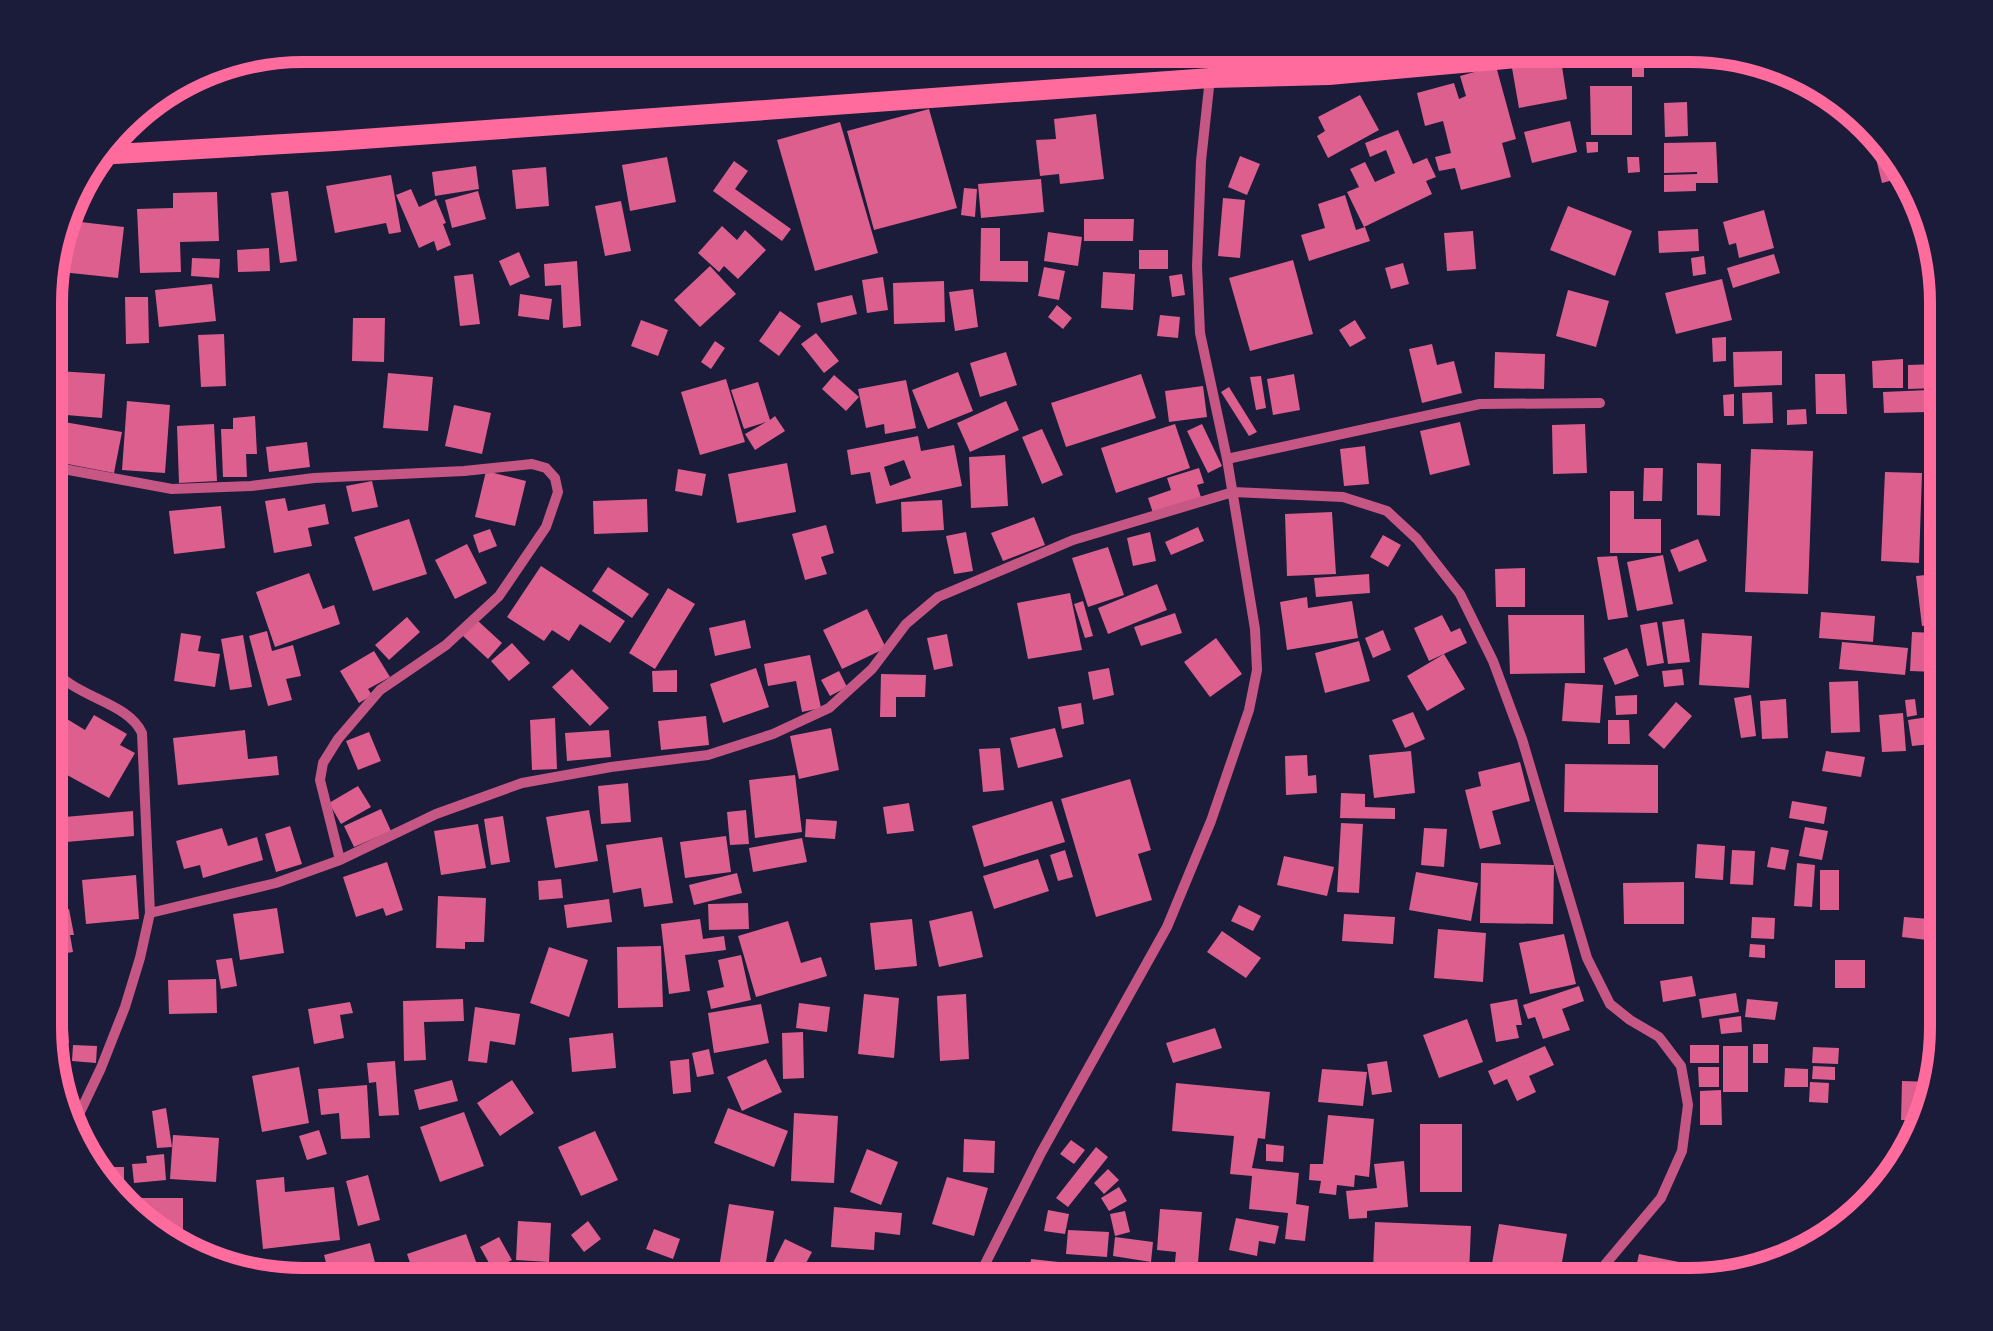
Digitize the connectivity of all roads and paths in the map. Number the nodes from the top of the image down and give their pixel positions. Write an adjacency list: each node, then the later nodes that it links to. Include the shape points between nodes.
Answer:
1 (1474, 62): 2 (main road)
2 (1210, 78): 3 (main road); 5 (street, via 1196,266 1200,333)
3 (115, 154)
4 (1600, 403): 5 (street, via 1480,404)
5 (1228, 458): 7 (street)
6 (62, 469): 9 (street, via 172,489 532,464 554,478 558,492 546,527 499,596 446,645 380,690 324,763 320,780)
7 (1232, 492): 9 (street, via 1073,540 938,597 829,708 773,734 708,755 522,784 436,814); 12 (street, via 1255,629 1249,710 1167,927); 13 (street, via 1343,497 1387,511 1460,594 1493,661 1588,958 1610,1004 1659,1037 1681,1066 1688,1105 1682,1151 1661,1198)
8 (62, 678): 10 (street, via 137,721 142,732)
9 (340, 860): 10 (street)
10 (150, 913): 11 (street, via 125,1007)
11 (79, 1115)
12 (983, 1268)
13 (1602, 1268)

